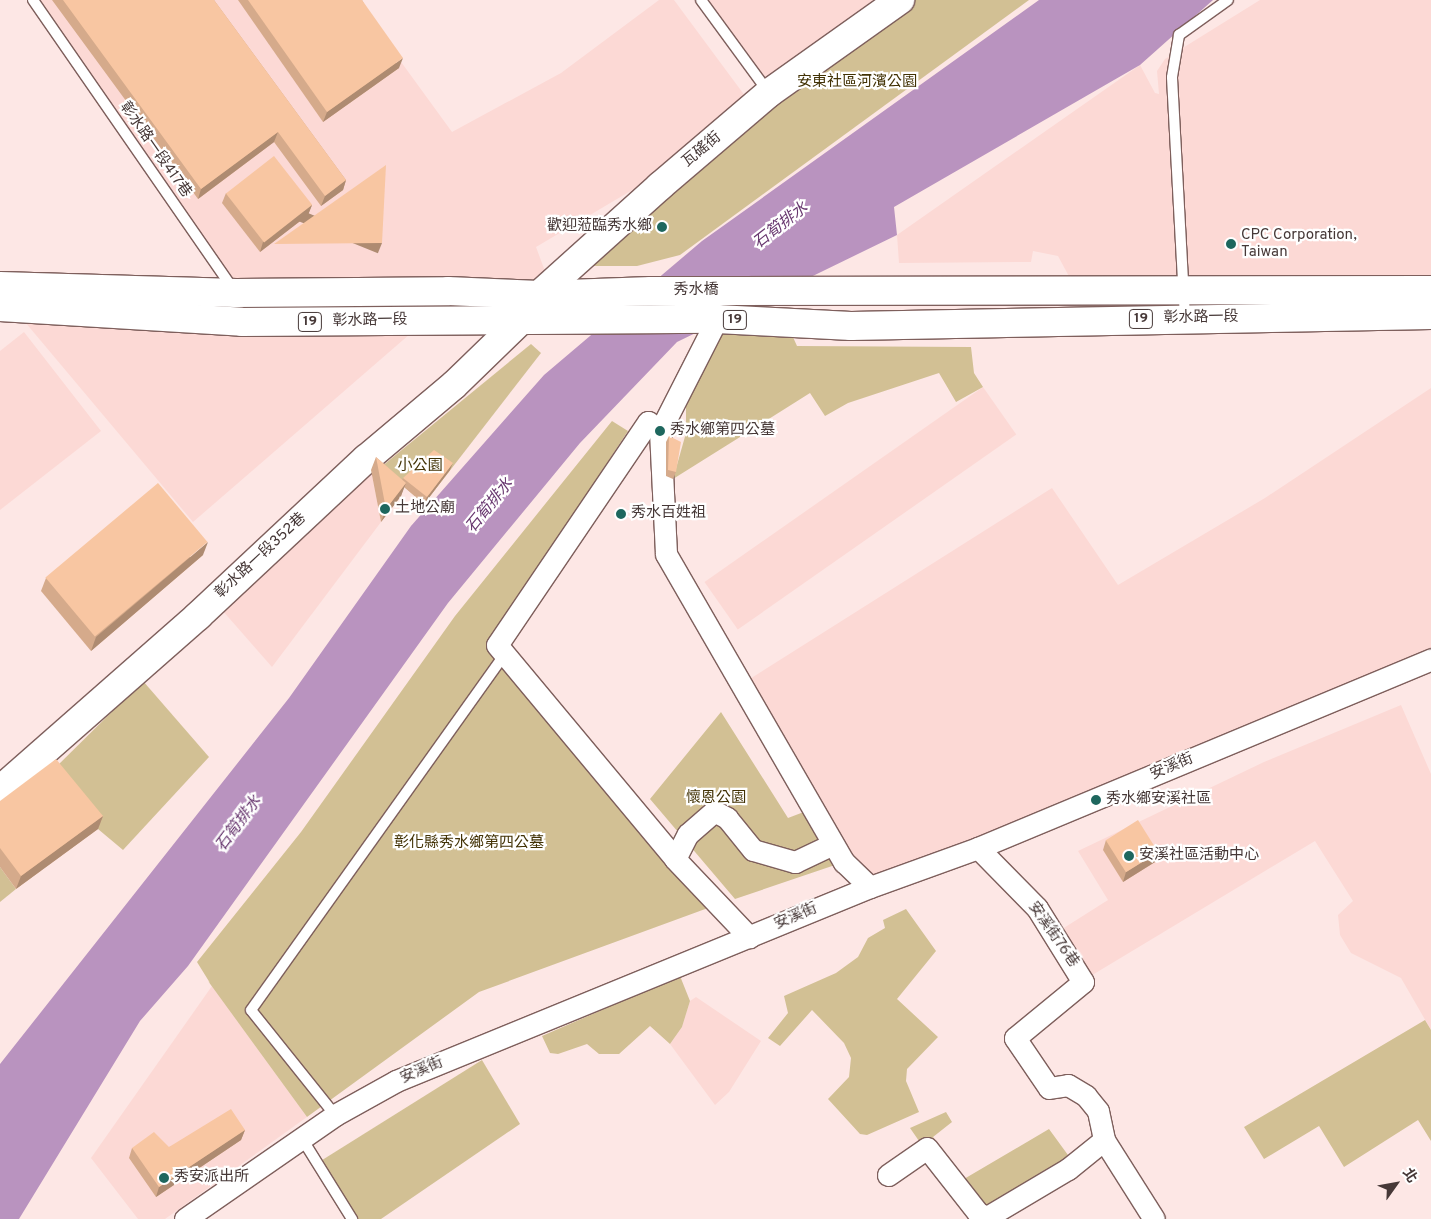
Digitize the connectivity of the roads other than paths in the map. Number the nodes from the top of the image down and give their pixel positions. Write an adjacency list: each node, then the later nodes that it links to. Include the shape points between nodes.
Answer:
1 (32, 0): 9 (lane, 彰水路一段417巷)
2 (701, 0): 5 (lane)
3 (900, 0): 5 (main road, 瓦磘街)
4 (1228, 0): 7 (lane, via 1179,35 1174,69)
5 (769, 93): 10 (main road, 瓦磘街)
6 (0, 286): 9 (main road, 彰水路一段 / 19)
7 (1184, 288): 8 (main road, 彰水路一段 / 19); 12 (main road, 彰水路一段 / 19); 13 (lane)
8 (852, 291): 10 (main road, 秀水橋 / 19, via 652,291)
9 (236, 293): 10 (main road, 彰水路一段 / 19, via 448,291); 17 (lane, 彰水路一段417巷)
10 (539, 296): 15 (main road, 瓦磘街)
11 (0, 307): 17 (main road, 彰水路一段 / 19)
12 (1430, 307): 13 (main road, 彰水路一段 / 19)
13 (1185, 318): 18 (main road, 彰水路一段 / 19)
14 (620, 319): 15 (main road, 彰水路一段 / 19); 16 (main road, 秀水橋 / 19)
15 (521, 320): 17 (main road, 彰水路一段 / 19); 22 (main road, 彰水路一段352巷, via 454,385 366,459 198,616)
16 (717, 320): 18 (main road, 秀水橋 / 19); 19 (street)
17 (242, 322)
18 (851, 326)
19 (660, 431): 20 (street, via 648,422 497,646); 23 (street, via 666,554)
20 (504, 654): 25 (street); 28 (lane, via 251,1010)
21 (1431, 660): 24 (street, 安溪街)
22 (0, 790)
23 (833, 844): 25 (street, via 795,862 753,850 727,818 714,811 688,834); 26 (street, via 844,862)
24 (978, 848): 26 (street, 安溪街); 30 (street, 安溪街76巷, via 1037,908 1083,982 1015,1038 1050,1088 1068,1085 1086,1096 1098,1111)
25 (675, 859): 27 (street)
26 (870, 886): 27 (street, 安溪街)
27 (749, 937): 28 (street, 安溪街, via 396,1081)
28 (335, 1115): 29 (street, 安溪街)
29 (301, 1137): 32 (street, 安溪街); 33 (lane)
30 (1104, 1140): 31 (street, via 1068,1169 987,1217 978,1214 927,1148); 34 (street, 安溪街76巷)
31 (888, 1175)
32 (185, 1219)
33 (352, 1219)
34 (1154, 1219)

